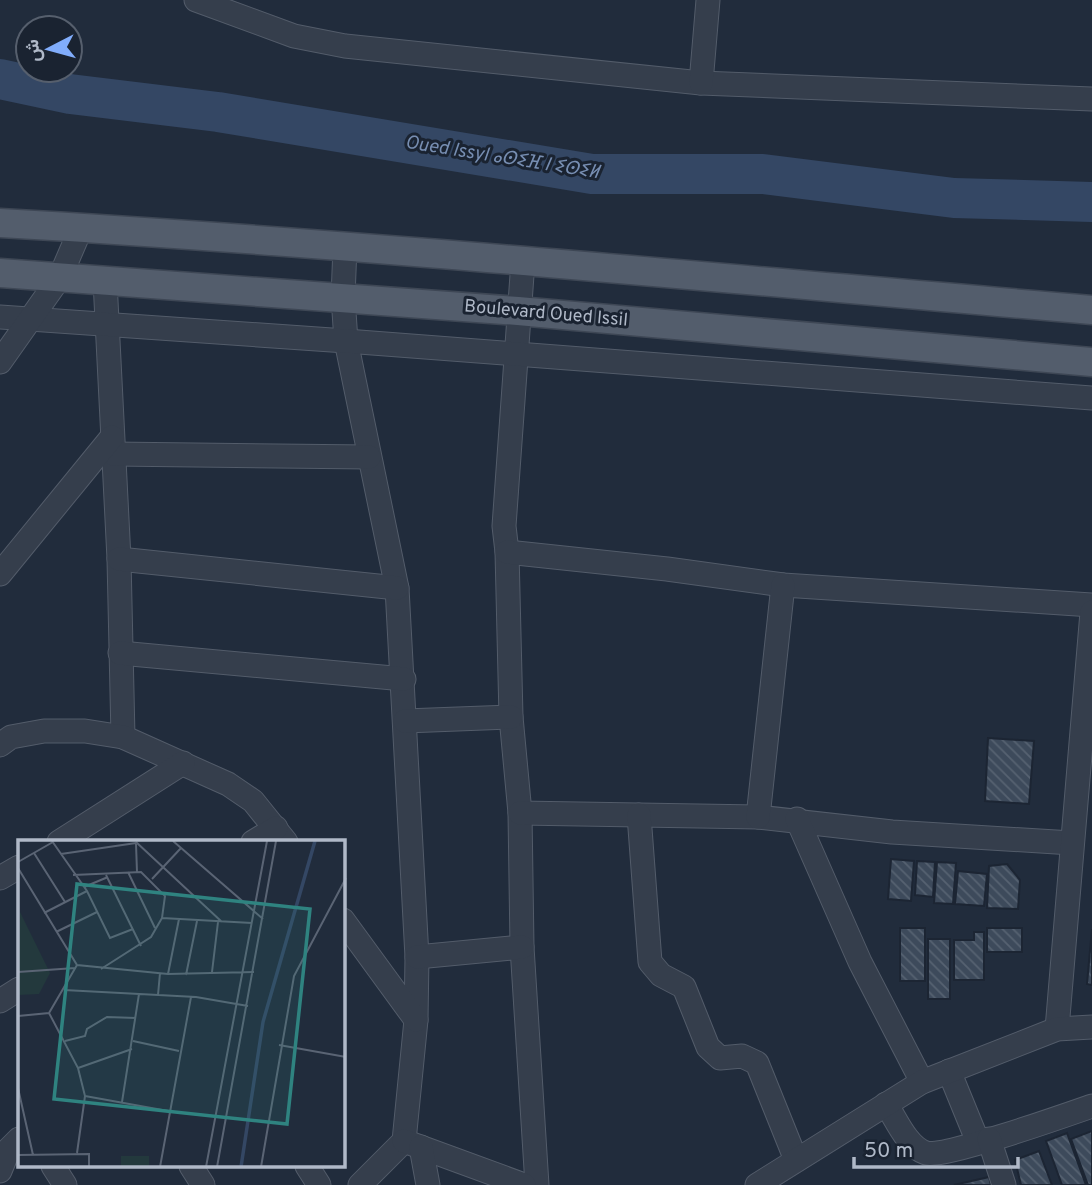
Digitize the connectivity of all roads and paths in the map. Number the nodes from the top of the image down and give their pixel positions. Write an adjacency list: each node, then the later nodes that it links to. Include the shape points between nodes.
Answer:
1 (196, 0): 3 (street, via 294,36 345,46)
2 (708, 0): 3 (street)
3 (701, 83): 4 (street)
4 (1092, 99)
5 (0, 223): 6 (main road)
6 (81, 228): 7 (main road); 10 (street)
7 (345, 247): 8 (main road); 12 (street)
8 (523, 261): 13 (main road); 14 (street)
9 (0, 273): 10 (main road, Boulevard Oued Issil)
10 (60, 277): 11 (main road, Boulevard Oued Issil); 16 (street)
11 (105, 281): 12 (main road, Boulevard Oued Issil); 17 (street)
12 (343, 297): 14 (main road, Boulevard Oued Issil); 18 (street)
13 (1092, 310)
14 (518, 311): 19 (street); 21 (main road, Boulevard Oued Issil)
15 (0, 317): 16 (street)
16 (31, 319): 17 (street); 20 (street)
17 (107, 324): 18 (street); 23 (street)
18 (346, 341): 19 (street); 24 (street)
19 (517, 354): 22 (street); 25 (street, via 504,526)
20 (0, 362)
21 (1092, 362)
22 (1092, 398)
23 (113, 445): 24 (street); 26 (street); 27 (street)
24 (369, 457): 29 (street)
25 (507, 552): 28 (street); 34 (street)
26 (119, 559): 29 (street); 32 (street)
27 (0, 574)
28 (783, 585): 30 (street); 41 (street)
29 (397, 588): 33 (street)
30 (1092, 605)
31 (1092, 612): 46 (street)
32 (120, 653): 33 (street); 36 (street)
33 (404, 679): 35 (street)
34 (512, 716): 35 (street); 39 (street)
35 (405, 721): 51 (street)
36 (123, 737): 37 (street, via 44,731 11,737); 38 (street)
37 (0, 745)
38 (183, 763): 43 (street, via 228,783 253,801); 44 (street)
39 (520, 813): 40 (street); 50 (street)
40 (639, 815): 41 (street); 64 (street, via 650,962 661,975 684,987 708,1047 720,1058 742,1056 757,1063)
41 (758, 817): 42 (street)
42 (797, 820): 46 (street, via 892,832); 58 (street, via 860,962)
43 (281, 835): 45 (street)
44 (62, 840)
45 (261, 840)
46 (1072, 843): 56 (street)
47 (18, 868): 48 (street)
48 (0, 878)
49 (345, 923): 54 (street)
50 (522, 947): 51 (street); 75 (street)
51 (417, 957): 54 (street)
52 (18, 990): 53 (street)
53 (0, 1001)
54 (416, 1020): 63 (street)
55 (1092, 1027): 56 (street)
56 (1057, 1029): 57 (street)
57 (948, 1071): 58 (street); 62 (street)
58 (922, 1082): 59 (street)
59 (886, 1104): 62 (street, via 903,1133 924,1153); 64 (street)
60 (1092, 1106): 62 (street)
61 (10, 1140): 68 (street)
62 (983, 1141): 77 (street)
63 (413, 1144): 72 (street); 73 (street); 74 (street)
64 (796, 1160): 76 (street)
65 (54, 1168): 69 (street)
66 (192, 1168): 70 (street)
67 (307, 1168): 71 (street)
68 (0, 1171)
69 (65, 1185)
70 (203, 1185)
71 (319, 1185)
72 (360, 1185)
73 (428, 1185)
74 (524, 1185)
75 (537, 1185)
76 (757, 1185)
77 (1004, 1185)

